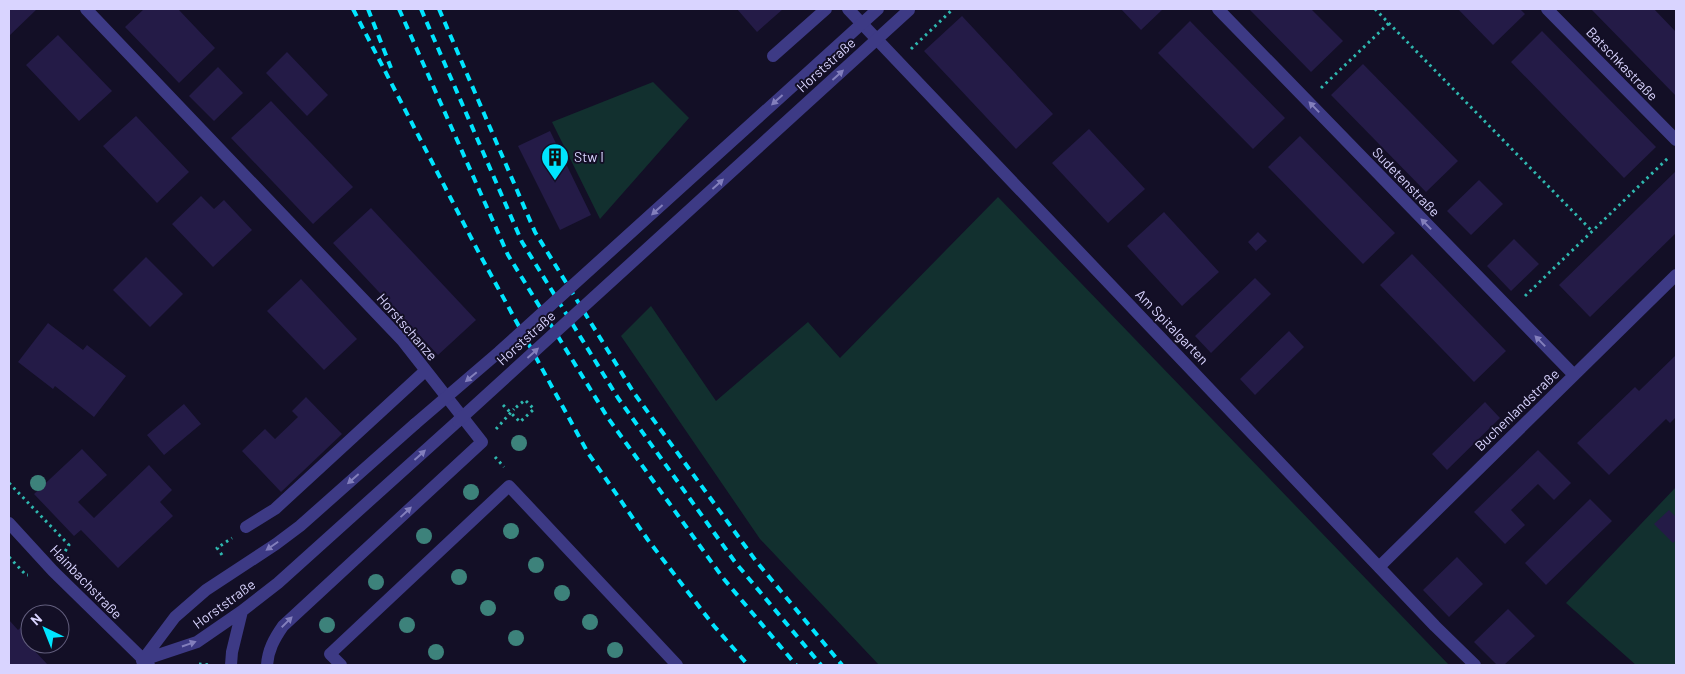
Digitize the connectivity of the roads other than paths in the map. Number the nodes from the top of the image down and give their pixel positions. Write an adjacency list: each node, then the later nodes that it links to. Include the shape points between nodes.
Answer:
1 (86, 9): 11 (street, Horstschanze, via 402,340)
2 (826, 9): 8 (street)
3 (848, 9): 15 (street, Am Spitalgarten)
4 (878, 9): 17 (street, Horststraße, one-way to 17, bridge, via 499,352 300,526 206,590 175,617)
5 (1218, 9): 12 (street, Sudetenstraße, one-way to 5)
6 (1547, 9): 9 (street, Batschkastraße)
7 (909, 10): 16 (street, Horststraße, one-way to 7, bridge, via 319,547)
8 (773, 56)
9 (1676, 140)
10 (1676, 275): 12 (street, Buchenlandstraße)
11 (425, 371): 14 (street, via 275,509); 19 (street, Horstschanze, one-way to 11, via 273,641 282,626 482,442)
12 (1574, 375): 15 (street, Buchenlandstraße)
13 (9, 522): 17 (street, Hainbachstraße)
14 (246, 528)
15 (1379, 567): 22 (street, Am Spitalgarten)
16 (242, 611): 17 (street, Horststraße, one-way to 16, via 197,642); 18 (street)
17 (143, 664)
18 (231, 665)
19 (267, 665)
20 (341, 665): 21 (street, via 330,654 509,486)
21 (676, 665)
22 (1475, 665)

